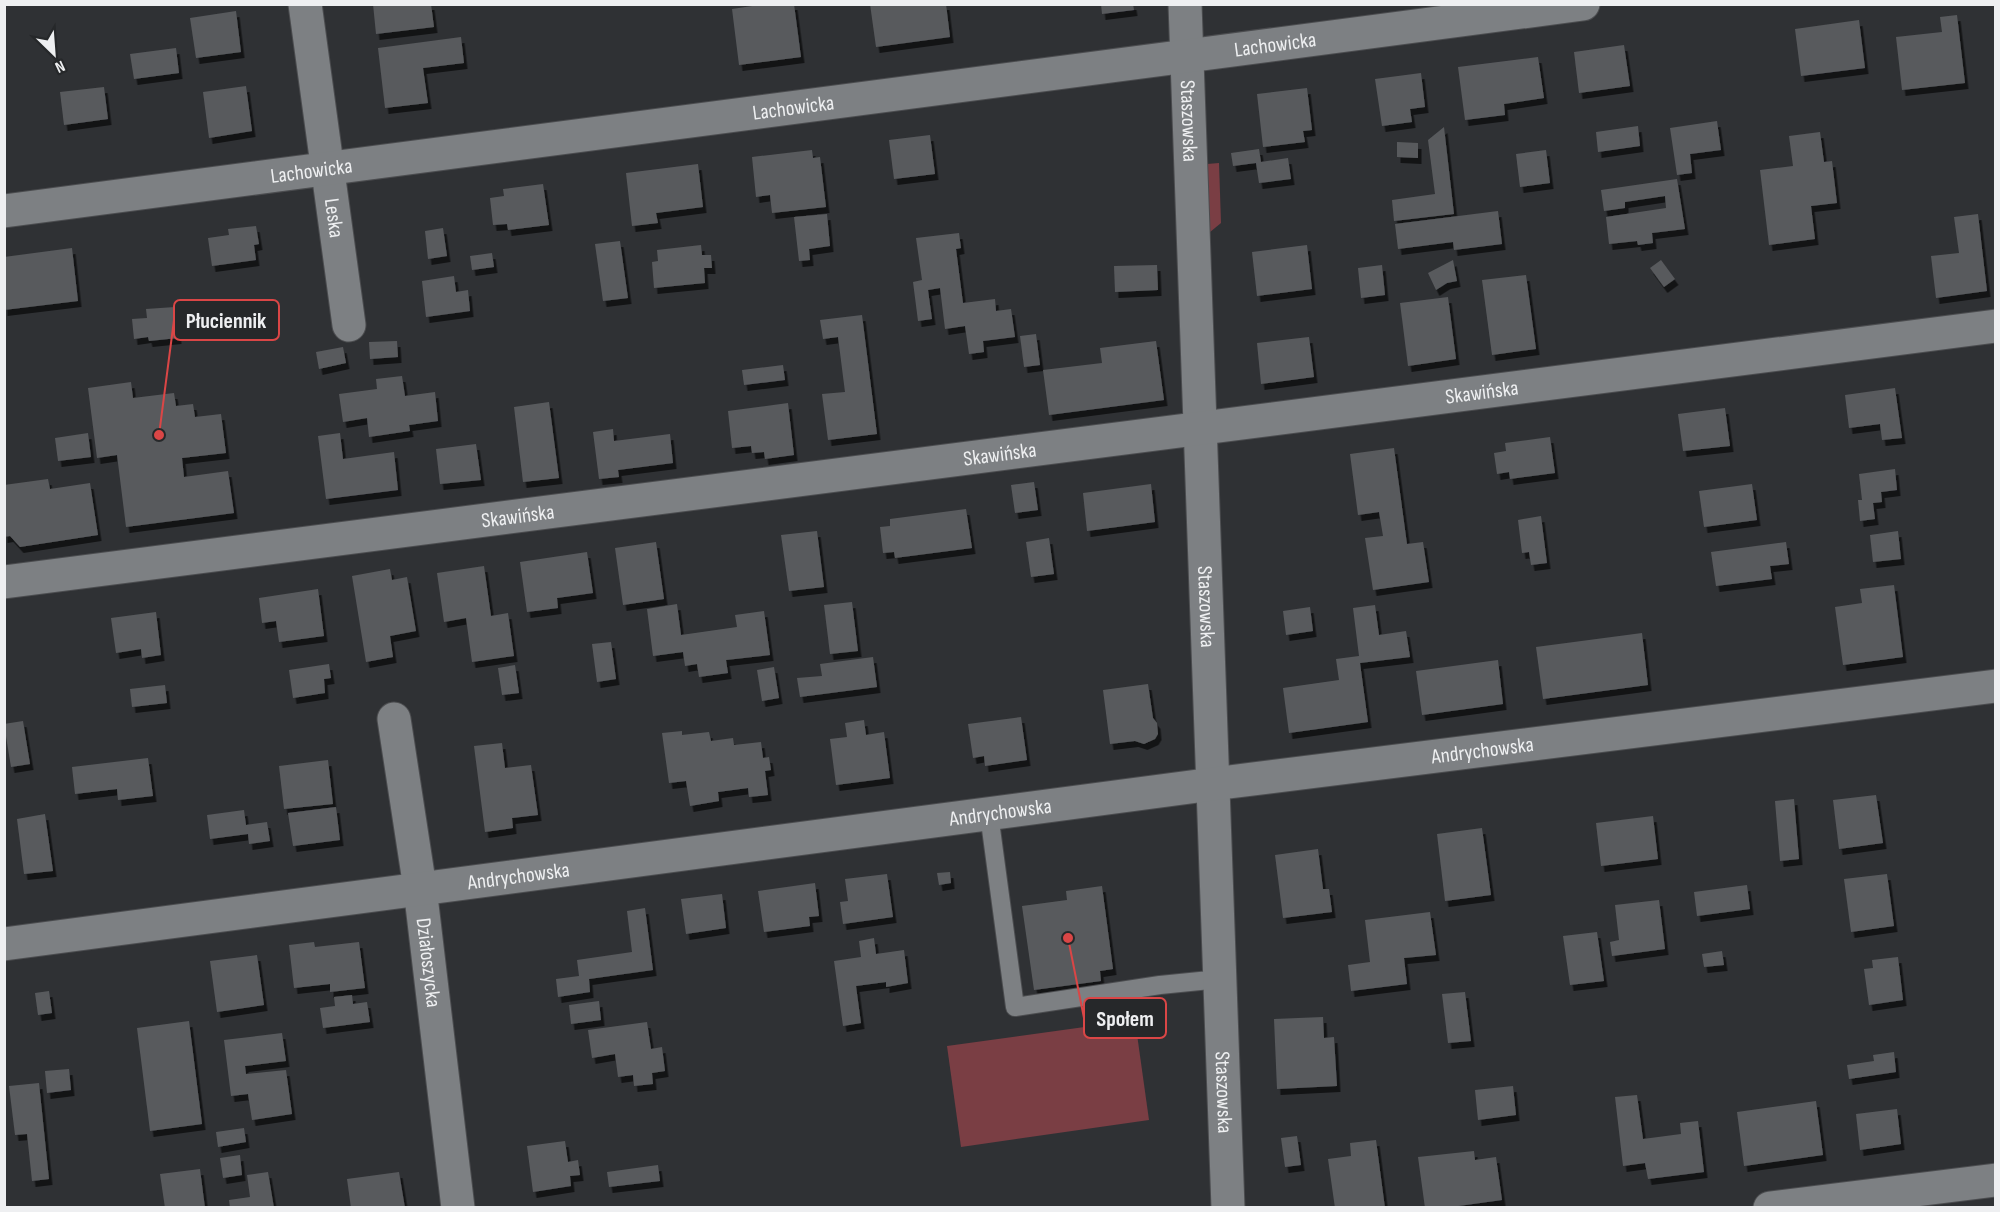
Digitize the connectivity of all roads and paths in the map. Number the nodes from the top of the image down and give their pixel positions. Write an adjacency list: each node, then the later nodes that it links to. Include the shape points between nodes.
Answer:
1 (305, 4): 5 (street, Leska)
2 (1185, 4): 4 (street, Staszowska)
3 (1583, 4): 4 (street, Lachowicka)
4 (1186, 56): 5 (street, Lachowicka); 9 (street, Staszowska)
5 (327, 170): 6 (street, Lachowicka); 7 (street, Leska)
6 (4, 211)
7 (349, 325)
8 (1995, 326): 9 (street, Skawińska)
9 (1200, 428): 10 (street, Skawińska); 13 (street, Staszowska)
10 (4, 582)
11 (1995, 686): 13 (street, Andrychowska)
12 (394, 719): 15 (street, Działoszycka)
13 (1214, 784): 14 (street, Andrychowska); 17 (street, Staszowska)
14 (989, 814): 15 (street, Andrychowska); 17 (lane, via 1015,1007)
15 (420, 888): 16 (street, Andrychowska); 19 (street, Działoszycka)
16 (4, 944)
17 (1220, 979): 20 (street, Staszowska)
18 (1995, 1180): 21 (street)
19 (458, 1208)
20 (1228, 1208)
21 (1770, 1208)

